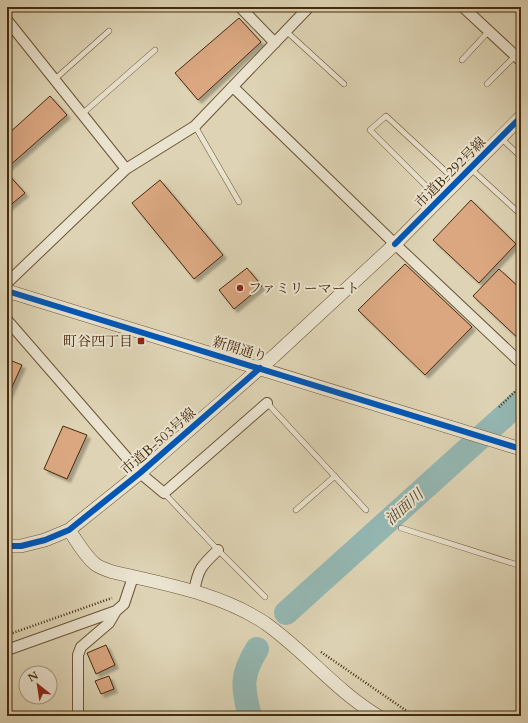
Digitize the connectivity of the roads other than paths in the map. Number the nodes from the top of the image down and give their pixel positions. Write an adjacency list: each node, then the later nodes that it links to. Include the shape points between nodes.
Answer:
1 (240, 7): 8 (street)
2 (309, 7): 6 (street)
3 (463, 7): 7 (street)
4 (7, 20): 12 (street)
5 (109, 31): 12 (lane)
6 (286, 31): 8 (street); 13 (lane)
7 (489, 31): 10 (street); 11 (lane)
8 (275, 43): 15 (street)
9 (155, 50): 16 (lane)
10 (518, 58): 14 (lane)
11 (462, 60)
12 (54, 80): 16 (street)
13 (344, 84)
14 (487, 84)
15 (233, 87): 18 (street); 27 (street)
16 (82, 114): 21 (street)
17 (521, 117): 19 (street, 市道B-292号線)
18 (195, 126): 21 (street); 25 (lane)
19 (501, 138): 20 (lane); 22 (street, 市道B-292号線)
20 (521, 158)
21 (126, 169): 28 (street)
22 (470, 169): 23 (street, 市道B-292号線); 26 (lane, via 518,212)
23 (456, 182): 24 (street, 市道B-292号線); 24 (lane, via 386,116 370,130)
24 (440, 200): 27 (street, 市道B-292号線)
25 (239, 202)
26 (521, 208)
27 (395, 244): 31 (street); 32 (street, 市道B-292号線)
28 (7, 283)
29 (7, 291): 32 (street, 新開通り)
30 (7, 320): 35 (street)
31 (521, 363)
32 (260, 368): 34 (street, 新開通り); 35 (street, 市道B-503号線)
33 (267, 403): 36 (lane); 37 (street)
34 (521, 449)
35 (140, 474): 37 (street); 41 (street, 市道B-503号線)
36 (335, 476): 38 (lane); 39 (lane)
37 (164, 493): 43 (lane)
38 (296, 510)
39 (366, 510)
40 (402, 528): 44 (lane)
41 (69, 530): 42 (street, 市道B-503号線, via 45,540 21,546); 45 (street, via 96,564 112,572)
42 (7, 546)
43 (218, 550): 46 (street, via 202,564); 47 (lane)
44 (521, 566)
45 (133, 577): 46 (street); 48 (street, via 124,604)
46 (194, 592): 50 (street, via 227,603 266,624)
47 (265, 597)
48 (116, 611): 49 (street); 51 (street, via 109,624 81,646 78,655)
49 (7, 650)
50 (374, 715)
51 (78, 716)

